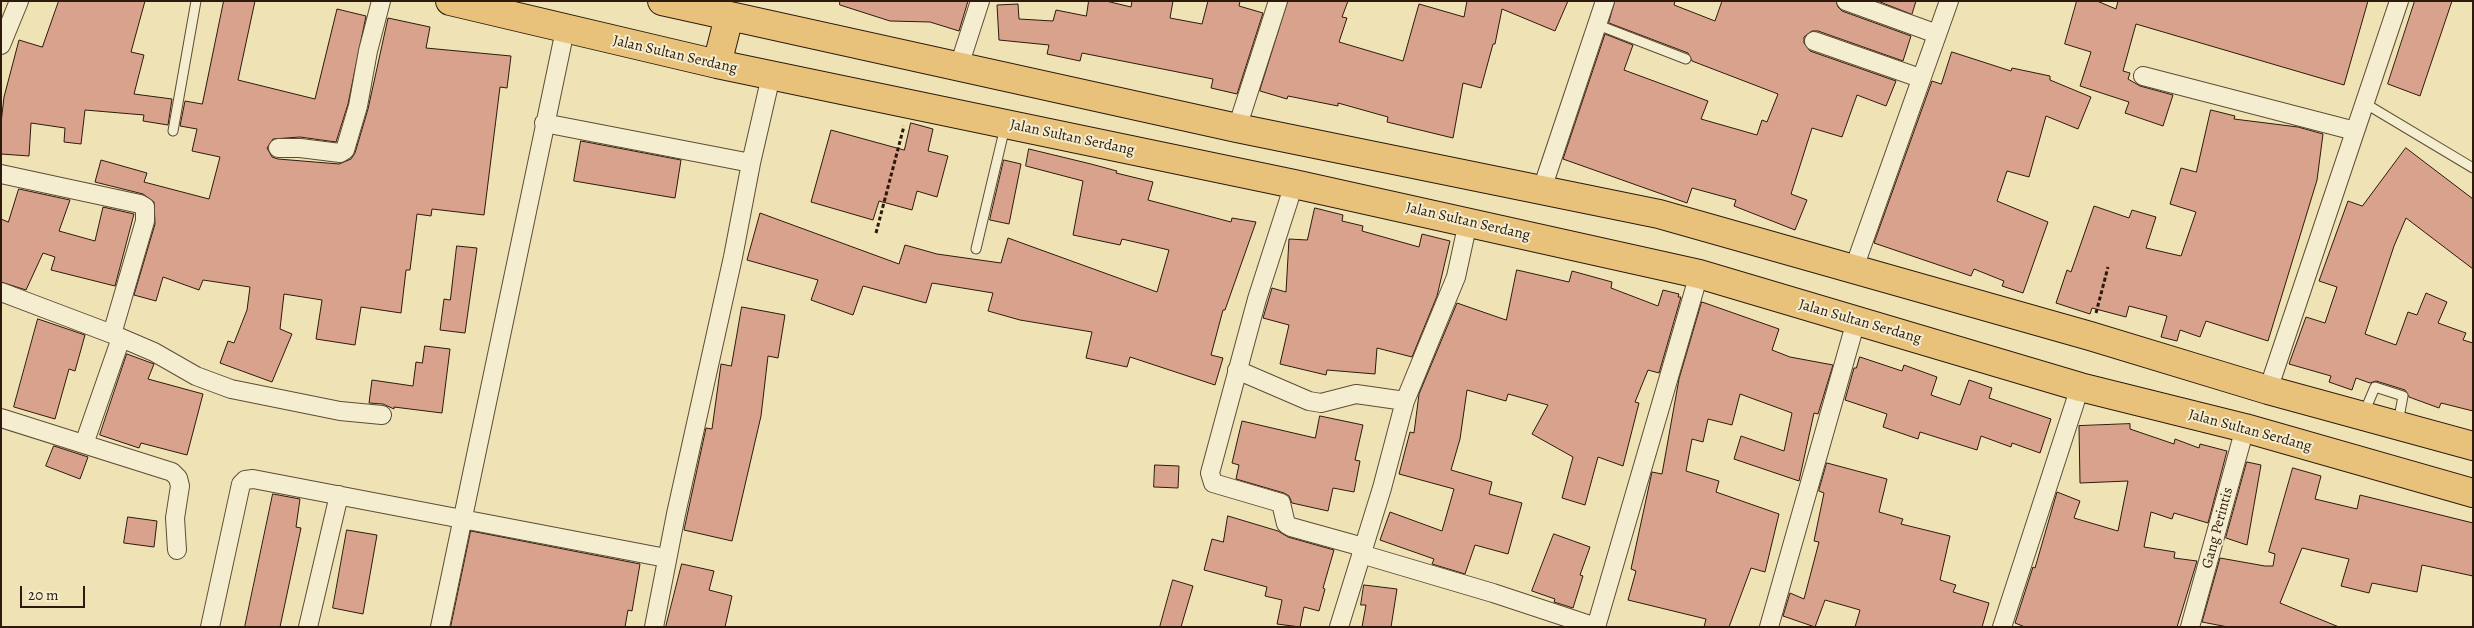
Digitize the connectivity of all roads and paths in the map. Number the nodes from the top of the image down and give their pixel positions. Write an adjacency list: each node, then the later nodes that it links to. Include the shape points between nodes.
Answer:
1 (20, 1): 17 (street)
2 (196, 1): 29 (lane)
3 (381, 1): 31 (street, via 345,150 340,153)
4 (450, 1): 14 (highway, Jalan Sultan Serdang)
5 (662, 1): 12 (highway)
6 (980, 1): 20 (street)
7 (1278, 1): 28 (street)
8 (1605, 1): 13 (street)
9 (1846, 1): 15 (street)
10 (1949, 1): 15 (street)
11 (2399, 1): 25 (street)
12 (729, 17): 19 (highway); 20 (highway)
13 (1598, 25): 18 (lane); 36 (street)
14 (565, 30): 19 (highway, Jalan Sultan Serdang); 26 (street)
15 (1937, 34): 23 (street)
16 (1814, 41): 23 (street)
17 (1, 45)
18 (1686, 60)
19 (717, 64): 21 (highway, Jalan Sultan Serdang)
20 (959, 66): 28 (highway)
21 (771, 76): 24 (highway, Jalan Sultan Serdang); 32 (street)
22 (2144, 76): 30 (street)
23 (1920, 78): 41 (street)
24 (909, 104): 27 (highway, Jalan Sultan Serdang); 38 (path)
25 (2366, 104): 30 (street); 33 (lane)
26 (544, 123): 32 (street); 58 (street)
27 (1006, 124): 35 (highway, Jalan Sultan Serdang); 39 (lane)
28 (1237, 128): 36 (highway)
29 (173, 131)
30 (2355, 132): 49 (street)
31 (278, 148)
32 (751, 163): 61 (street, via 734,258)
33 (2473, 168)
34 (1, 174): 45 (street, via 145,207 145,220)
35 (1294, 184): 37 (highway, Jalan Sultan Serdang); 47 (street)
36 (1542, 189): 41 (highway, via 1658,214)
37 (1468, 222): 42 (highway, Jalan Sultan Serdang); 50 (street, via 1456,277)
38 (876, 233)
39 (976, 249)
40 (2108, 266): 46 (path)
41 (1854, 268): 46 (highway)
42 (1699, 274): 44 (highway, Jalan Sultan Serdang); 67 (street)
43 (1, 292): 45 (street)
44 (1856, 321): 48 (highway, Jalan Sultan Serdang); 68 (street)
45 (116, 336): 51 (street, via 196,376 231,389 340,411); 54 (street)
46 (2090, 336): 49 (highway)
47 (1237, 370): 50 (street, via 1309,401 1321,403 1356,394); 60 (street, via 1210,474 1214,483 1281,503 1286,524 1291,527)
48 (2080, 387): 53 (highway, Jalan Sultan Serdang); 69 (street)
49 (2268, 390): 55 (highway)
50 (1405, 401): 60 (street)
51 (382, 415)
52 (1, 418): 54 (street)
53 (2245, 428): 56 (highway, Jalan Sultan Serdang); 70 (street, Gang Perintis)
54 (84, 444): 59 (street, via 172,472 178,478)
55 (2473, 446)
56 (2473, 493)
57 (339, 495): 58 (street); 62 (street, via 253,480 240,484); 63 (street)
58 (463, 519): 61 (street); 64 (street)
59 (177, 550)
60 (1362, 551): 66 (street); 67 (street)
61 (666, 558): 65 (street)
62 (210, 627)
63 (308, 627)
64 (440, 627)
65 (654, 627)
66 (1339, 627)
67 (1596, 627)
68 (1769, 627)
69 (2002, 627)
70 (2190, 627)

